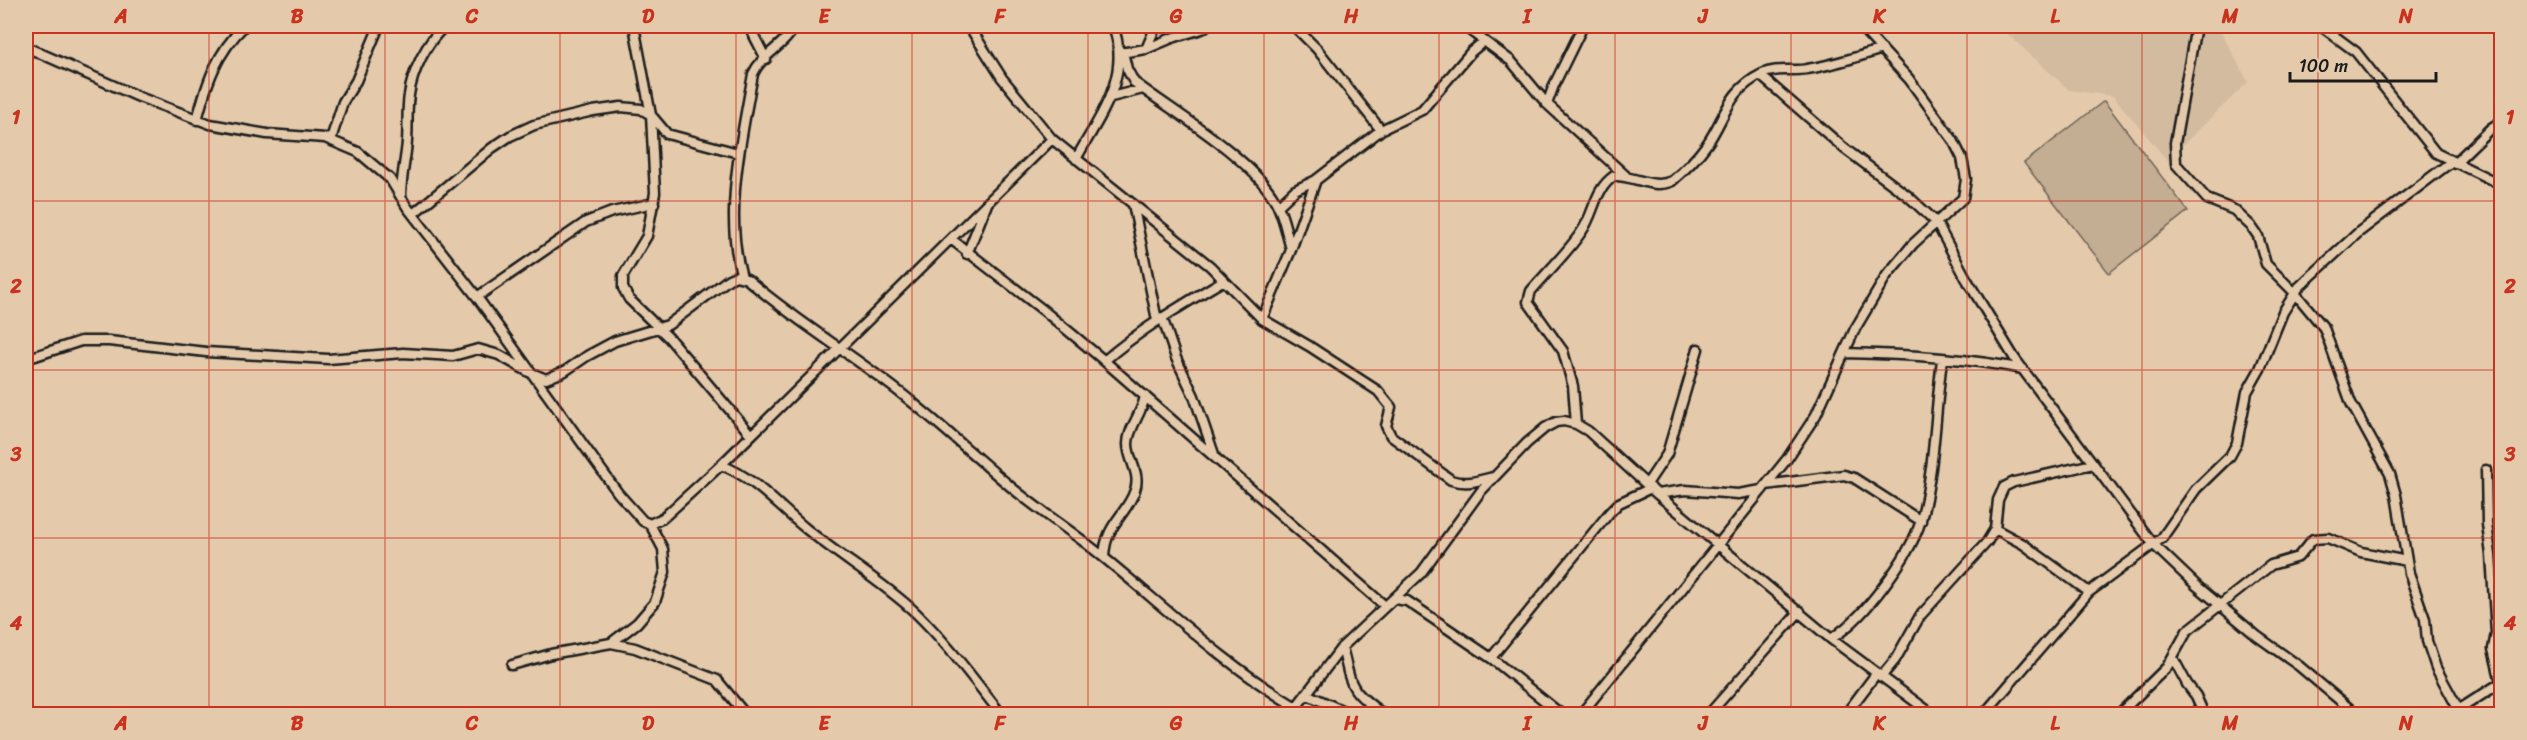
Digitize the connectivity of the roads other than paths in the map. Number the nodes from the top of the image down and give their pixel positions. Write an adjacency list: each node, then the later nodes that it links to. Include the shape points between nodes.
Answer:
1 (244, 26): 28 (street, via 220,55)
2 (379, 26): 31 (street, via 343,102)
3 (445, 26): 39 (street, via 418,65 408,96)
4 (634, 26): 27 (street)
5 (749, 26): 22 (street)
6 (795, 26): 22 (street, via 783,44)
7 (969, 26): 32 (street, via 1002,78)
8 (1113, 26): 21 (street)
9 (1156, 26): 19 (street)
10 (1206, 26): 19 (street)
11 (1294, 26): 30 (street)
12 (1464, 26): 17 (street)
13 (1583, 26): 26 (street)
14 (1860, 26): 20 (street)
15 (2196, 26): 51 (street, via 2175,143 2176,164 2207,199 2234,210 2251,226 2266,264)
16 (2320, 26): 35 (street, via 2356,52 2436,153)
17 (1484, 41): 26 (street, via 1519,69); 30 (street, via 1422,110)
18 (26, 47): 28 (street)
19 (1146, 49): 21 (street)
20 (1882, 49): 23 (street, via 1811,69); 45 (street, via 1925,101 1962,158 1966,179 1963,198)
21 (1121, 52): 24 (street, via 1130,76); 25 (street)
22 (766, 58): 33 (street, via 753,74)
23 (1760, 75): 36 (street, via 1725,108 1706,145 1672,181 1646,183); 45 (street)
24 (1143, 89): 25 (street); 43 (street, via 1244,165)
25 (1111, 97): 34 (street)
26 (1547, 104): 36 (street)
27 (651, 115): 33 (street, via 667,134); 41 (street); 44 (street, via 621,107 534,125 492,148)
28 (197, 120): 31 (street, via 267,134)
29 (2502, 121): 35 (street)
30 (1381, 130): 37 (street)
31 (331, 139): 39 (street, via 377,167)
32 (1052, 139): 34 (street); 40 (street)
33 (738, 153): 49 (street, via 735,232)
34 (1076, 159): 42 (street)
35 (2453, 163): 38 (street); 51 (street, via 2359,232)
36 (1626, 176): 65 (street, via 1614,176 1603,185 1581,233 1532,291 1528,302 1563,351 1573,386)
37 (1316, 180): 43 (street, via 1295,190); 47 (street)
38 (2502, 185)
39 (401, 197): 44 (street)
40 (990, 198): 46 (street); 48 (street)
41 (654, 203): 52 (street, via 586,222); 55 (street, via 647,236 622,283 629,299)
42 (1133, 204): 50 (street); 53 (street)
43 (1278, 206): 47 (street)
44 (413, 214): 52 (street)
45 (1936, 222): 58 (street, via 1887,275); 62 (street, via 1994,327)
46 (951, 239): 48 (street); 56 (street)
47 (1291, 250): 54 (street)
48 (967, 254): 61 (street)
49 (742, 277): 55 (street, via 729,279 682,316); 56 (street, via 796,319)
50 (1224, 280): 53 (street); 54 (street)
51 (2295, 293): 78 (street, via 2247,392 2232,452 2196,489); 80 (street, via 2322,326 2355,410 2391,474)
52 (477, 297): 63 (street)
53 (1159, 319): 61 (street); 67 (street, via 1194,396)
54 (1262, 319): 71 (street, via 1378,391 1391,407 1387,432 1443,476 1460,483)
55 (659, 328): 63 (street, via 615,341 554,377 546,379); 66 (street)
56 (841, 347): 66 (street); 79 (street, via 1019,494)
57 (1698, 348): 73 (street, via 1667,454)
58 (1845, 352): 60 (street); 72 (street, via 1816,415)
59 (26, 359): 63 (street, via 81,341 328,359 403,353 453,356 478,349 499,355)
60 (1942, 360): 62 (street); 74 (street)
61 (1104, 361): 64 (street)
62 (2023, 369): 68 (street)
63 (529, 372): 75 (street, via 618,493)
64 (1145, 396): 67 (street); 79 (street, via 1128,436 1137,475 1135,490 1111,527)
65 (1576, 424): 71 (street, via 1564,421 1545,428); 73 (street)
66 (751, 435): 69 (street)
67 (1215, 456): 84 (street)
68 (2093, 464): 76 (street, via 2004,487 1998,500); 78 (street)
69 (721, 465): 75 (street, via 663,518); 99 (street, via 736,470 915,612)
70 (2486, 470): 93 (street, via 2496,633 2493,649)
71 (1492, 477): 82 (street, via 1432,560)
72 (1765, 488): 73 (street, via 1738,494); 74 (street, via 1844,475); 77 (street)
73 (1652, 489): 77 (street); 89 (street, via 1619,503 1610,512)
74 (1921, 521): 86 (street, via 1911,544 1869,605)
75 (650, 524): 87 (street, via 665,558 661,585 646,613)
76 (1995, 529): 81 (street, via 2023,544); 92 (street, via 1920,616 1895,660)
77 (1719, 545): 85 (street); 104 (street)
78 (2154, 545): 81 (street); 83 (street)
79 (1104, 557): 96 (street)
80 (2407, 561): 83 (street, via 2361,552 2333,539 2315,538 2298,557 2271,565); 97 (street, via 2425,619 2427,641)
81 (2089, 592): 108 (street)
82 (1396, 599): 84 (street); 89 (street, via 1407,601)
83 (2220, 605): 90 (street, via 2185,633); 111 (street)
84 (1385, 606): 88 (street)
85 (1800, 611): 86 (street); 105 (street)
86 (1831, 639): 92 (street)
87 (611, 643): 91 (street); 98 (street, via 635,648 717,680)
88 (1342, 647): 94 (street); 102 (street, via 1356,694)
89 (1491, 658): 103 (street)
90 (2173, 658): 109 (street); 110 (street)
91 (512, 665)
92 (1879, 675): 106 (street); 107 (street)
93 (2501, 682): 97 (street)
94 (1306, 694): 95 (street); 96 (street)
95 (1332, 707): 100 (street); 101 (street)
96 (1294, 711)
97 (2457, 713)
98 (745, 714)
99 (1001, 714)
100 (1324, 714)
101 (1350, 714)
102 (1383, 714)
103 (1561, 714)
104 (1581, 714)
105 (1709, 714)
106 (1846, 714)
107 (1932, 714)
108 (1984, 714)
109 (2119, 714)
110 (2204, 714)
111 (2356, 714)

